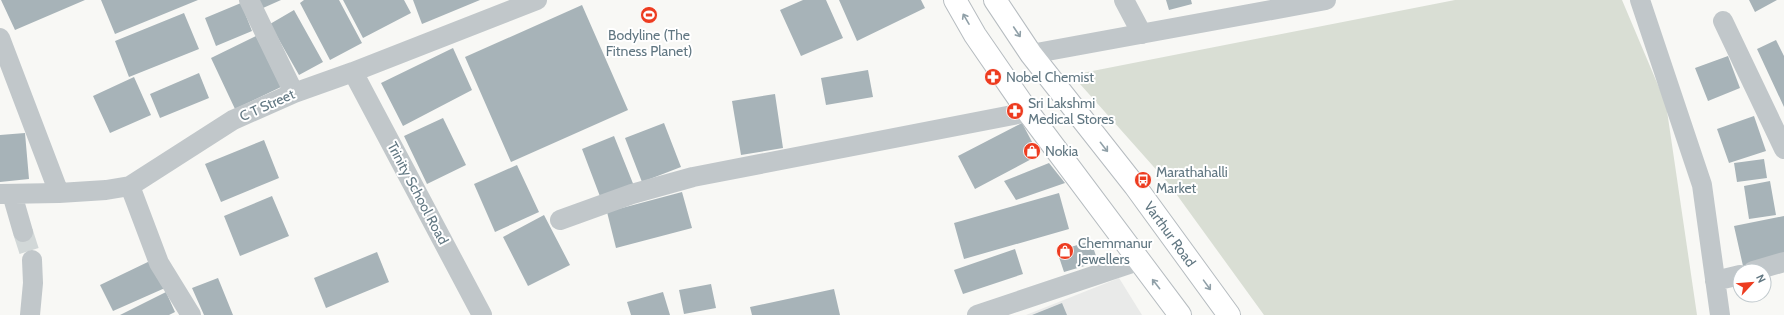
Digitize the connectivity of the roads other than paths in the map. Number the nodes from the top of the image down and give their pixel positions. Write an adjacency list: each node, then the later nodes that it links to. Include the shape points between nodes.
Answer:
1 (249, 0): 13 (street)
2 (537, 0): 12 (street, C T Street)
3 (955, 0): 14 (main road, one-way to 3, via 975,35)
4 (995, 0): 11 (main road, Varthur Road, one-way to 11)
5 (1124, 0): 9 (street)
6 (1326, 0): 9 (street)
7 (1640, 0): 26 (street, via 1702,185)
8 (1723, 22): 15 (street)
9 (1142, 34): 11 (street)
10 (0, 38): 17 (street)
11 (1031, 54): 32 (main road, Varthur Road, one-way to 32, via 1135,186)
12 (353, 72): 13 (street, C T Street); 29 (street, Trinity School Road)
13 (294, 93): 16 (street, C T Street, via 233,120)
14 (1028, 112): 19 (street, via 693,177 632,194); 22 (main road)
15 (1784, 149)
16 (130, 186): 17 (street, C T Street); 28 (street, via 159,263)
17 (59, 193): 18 (street, C T Street)
18 (6, 194): 20 (street)
19 (560, 220)
20 (23, 232)
21 (32, 260): 27 (street)
22 (1138, 261): 30 (street); 31 (main road, one-way to 22)
23 (1784, 262): 24 (street)
24 (1772, 265)
25 (1732, 277): 26 (street)
26 (1715, 282): 33 (street)
27 (30, 315)
28 (191, 315)
29 (482, 315)
30 (977, 315)
31 (1180, 315)
32 (1229, 315)
33 (1720, 315)

